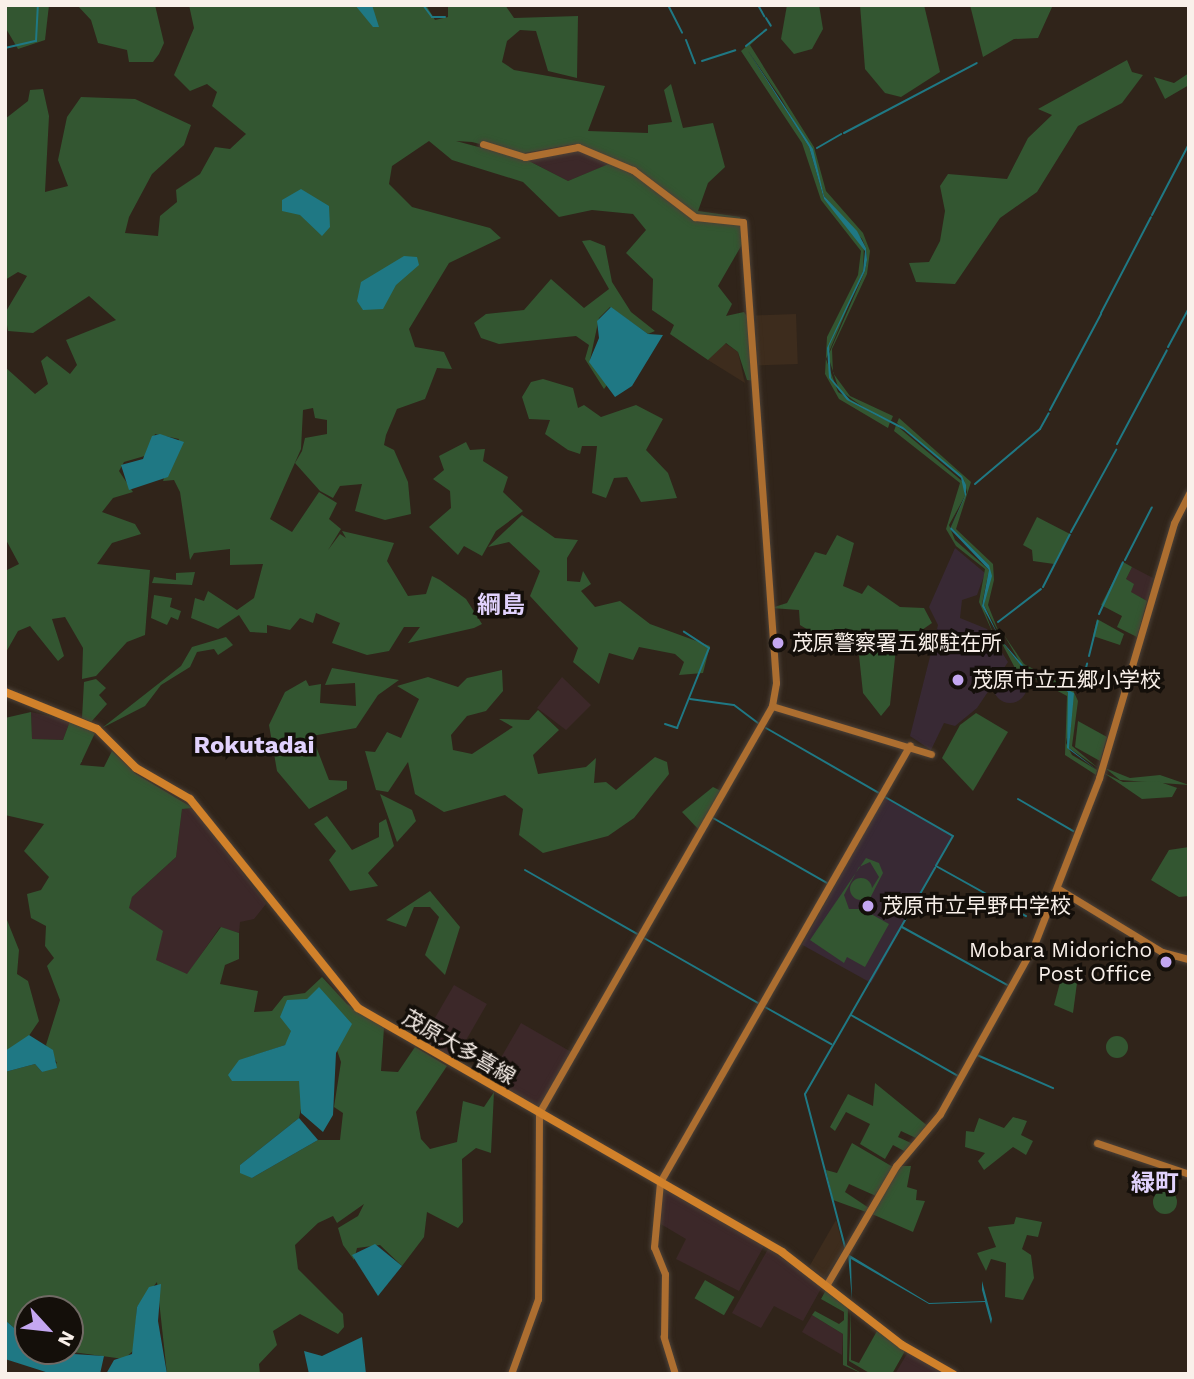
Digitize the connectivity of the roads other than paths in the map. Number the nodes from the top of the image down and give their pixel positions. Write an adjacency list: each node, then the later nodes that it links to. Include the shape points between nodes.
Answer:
1 (483, 144): 4 (street, via 525,157 578,147 632,170 695,217 743,222 760,394 769,641 776,683)
2 (1189, 493): 7 (street, via 1174,523 1099,779)
3 (5, 692): 9 (main road, 茂原大多喜線, via 97,729 136,768 190,799 348,1000)
4 (772, 706): 5 (street); 9 (street)
5 (910, 745): 6 (street); 12 (street)
6 (931, 754)
7 (1056, 888): 8 (street, via 1163,952); 13 (street, via 1022,970 940,1114 896,1166)
8 (1189, 959)
9 (540, 1113): 12 (main road, 茂原大多喜線); 14 (street, via 538,1299)
10 (1097, 1143): 11 (street)
11 (1189, 1174)
12 (660, 1182): 13 (main road, 茂原大多喜線); 15 (street, via 654,1247 665,1274 664,1337)
13 (827, 1284): 16 (main road, 茂原大多喜線, via 902,1345)
14 (511, 1374)
15 (675, 1374)
16 (953, 1374)

